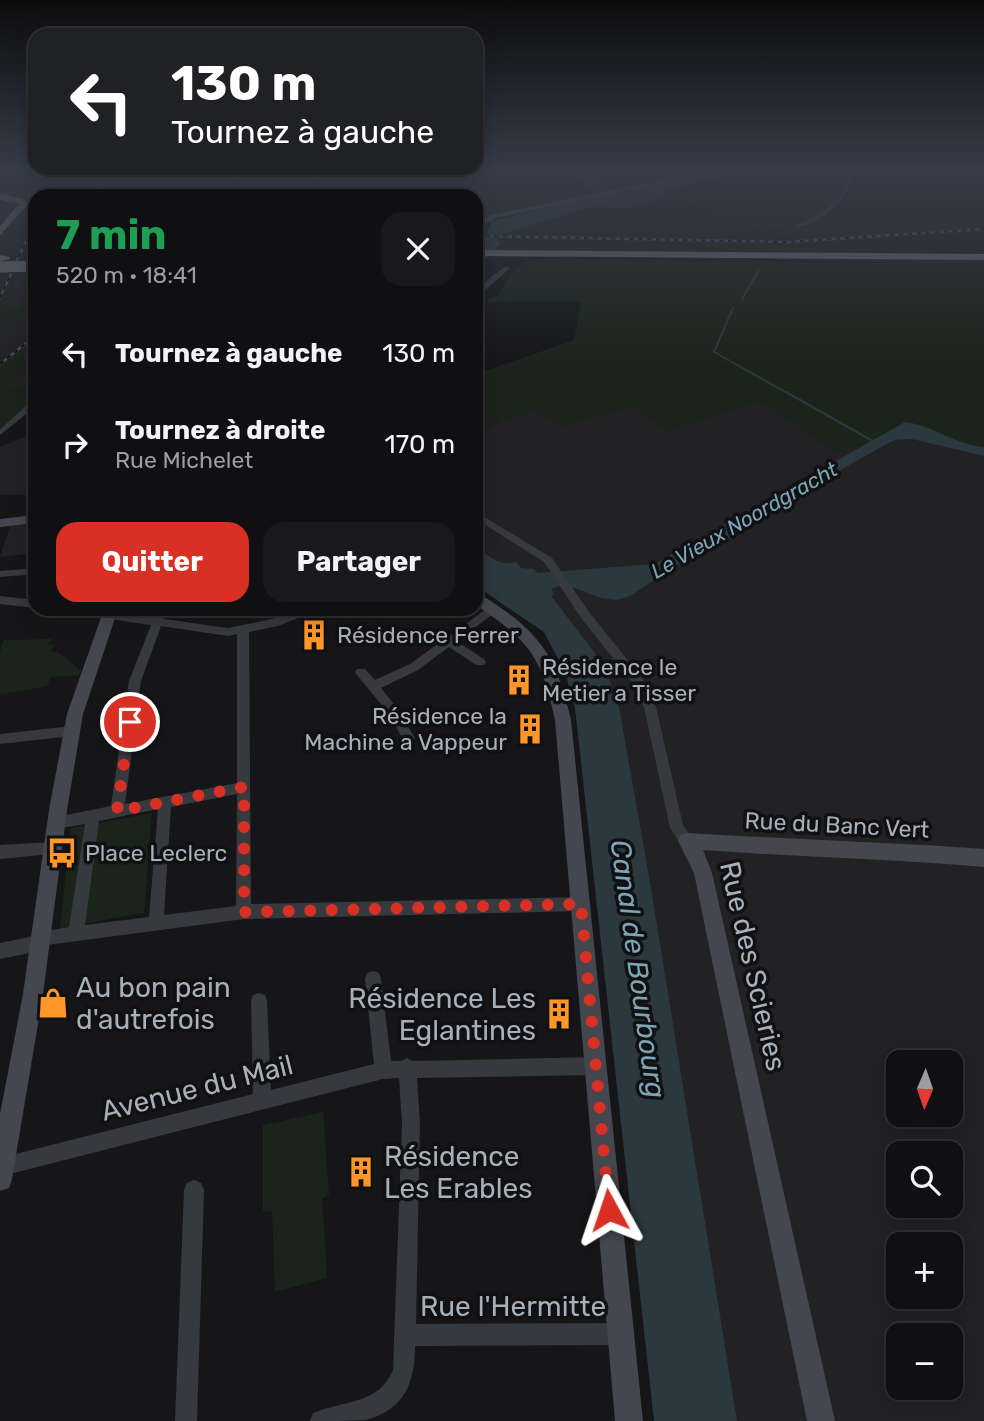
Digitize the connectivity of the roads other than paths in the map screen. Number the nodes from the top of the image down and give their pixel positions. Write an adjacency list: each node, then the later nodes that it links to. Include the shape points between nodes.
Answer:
1 (483, 255): 2 (highway)
2 (504, 255): 3 (highway); 3 (highway)
3 (984, 258)
4 (2, 262): 5 (highway, bridge)
5 (28, 262)
6 (507, 268): 7 (street)
7 (483, 289)
8 (28, 409): 9 (street)
9 (0, 433)
10 (483, 518): 38 (street, Rue des Scieries, via 541,554 629,668 651,711 676,824)
11 (28, 520): 12 (main road)
12 (0, 523)
13 (28, 571): 14 (street)
14 (2, 574)
15 (0, 600): 16 (street)
16 (28, 603)
17 (484, 604): 42 (main road, via 534,639 555,684 565,735)
18 (109, 616): 30 (main road)
19 (159, 616): 35 (street, via 135,681)
20 (163, 616): 25 (street, via 228,632)
21 (277, 616): 24 (street)
22 (293, 616): 24 (street)
23 (473, 616): 26 (street)
24 (280, 622): 25 (street)
25 (243, 630): 33 (street)
26 (449, 642): 27 (street); 29 (street, via 411,670)
27 (480, 662)
28 (361, 672): 29 (street)
29 (372, 687): 31 (street)
30 (72, 731): 32 (street); 37 (main road)
31 (409, 738)
32 (0, 739)
33 (244, 787): 34 (street); 43 (street)
34 (165, 802): 35 (street); 44 (street)
35 (117, 811): 36 (street)
36 (93, 816): 37 (street); 45 (street)
37 (56, 823): 39 (main road)
38 (687, 841): 41 (main road, Rue du Banc Vert); 61 (main road, Rue des Scieries, via 706,883)
39 (52, 849): 40 (street); 46 (main road)
40 (0, 852)
41 (984, 858)
42 (581, 904): 43 (street); 50 (main road)
43 (244, 912): 44 (street)
44 (156, 922): 45 (street)
45 (76, 933): 46 (street)
46 (40, 941): 47 (street); 54 (main road)
47 (0, 951)
48 (373, 979): 52 (street)
49 (259, 1001): 53 (street)
50 (596, 1066): 51 (street, Avenue du Mail); 56 (main road)
51 (407, 1067): 52 (street, Avenue du Mail); 57 (street, via 411,1124)
52 (383, 1070): 53 (street, Avenue du Mail)
53 (262, 1100): 54 (street, Avenue du Mail)
54 (1, 1173)
55 (194, 1190): 58 (street)
56 (621, 1334): 57 (street, Rue l'Hermitte); 60 (main road)
57 (406, 1335): 59 (street, via 404,1370 394,1394)
58 (186, 1421)
59 (321, 1421)
60 (629, 1421)
61 (821, 1421)

